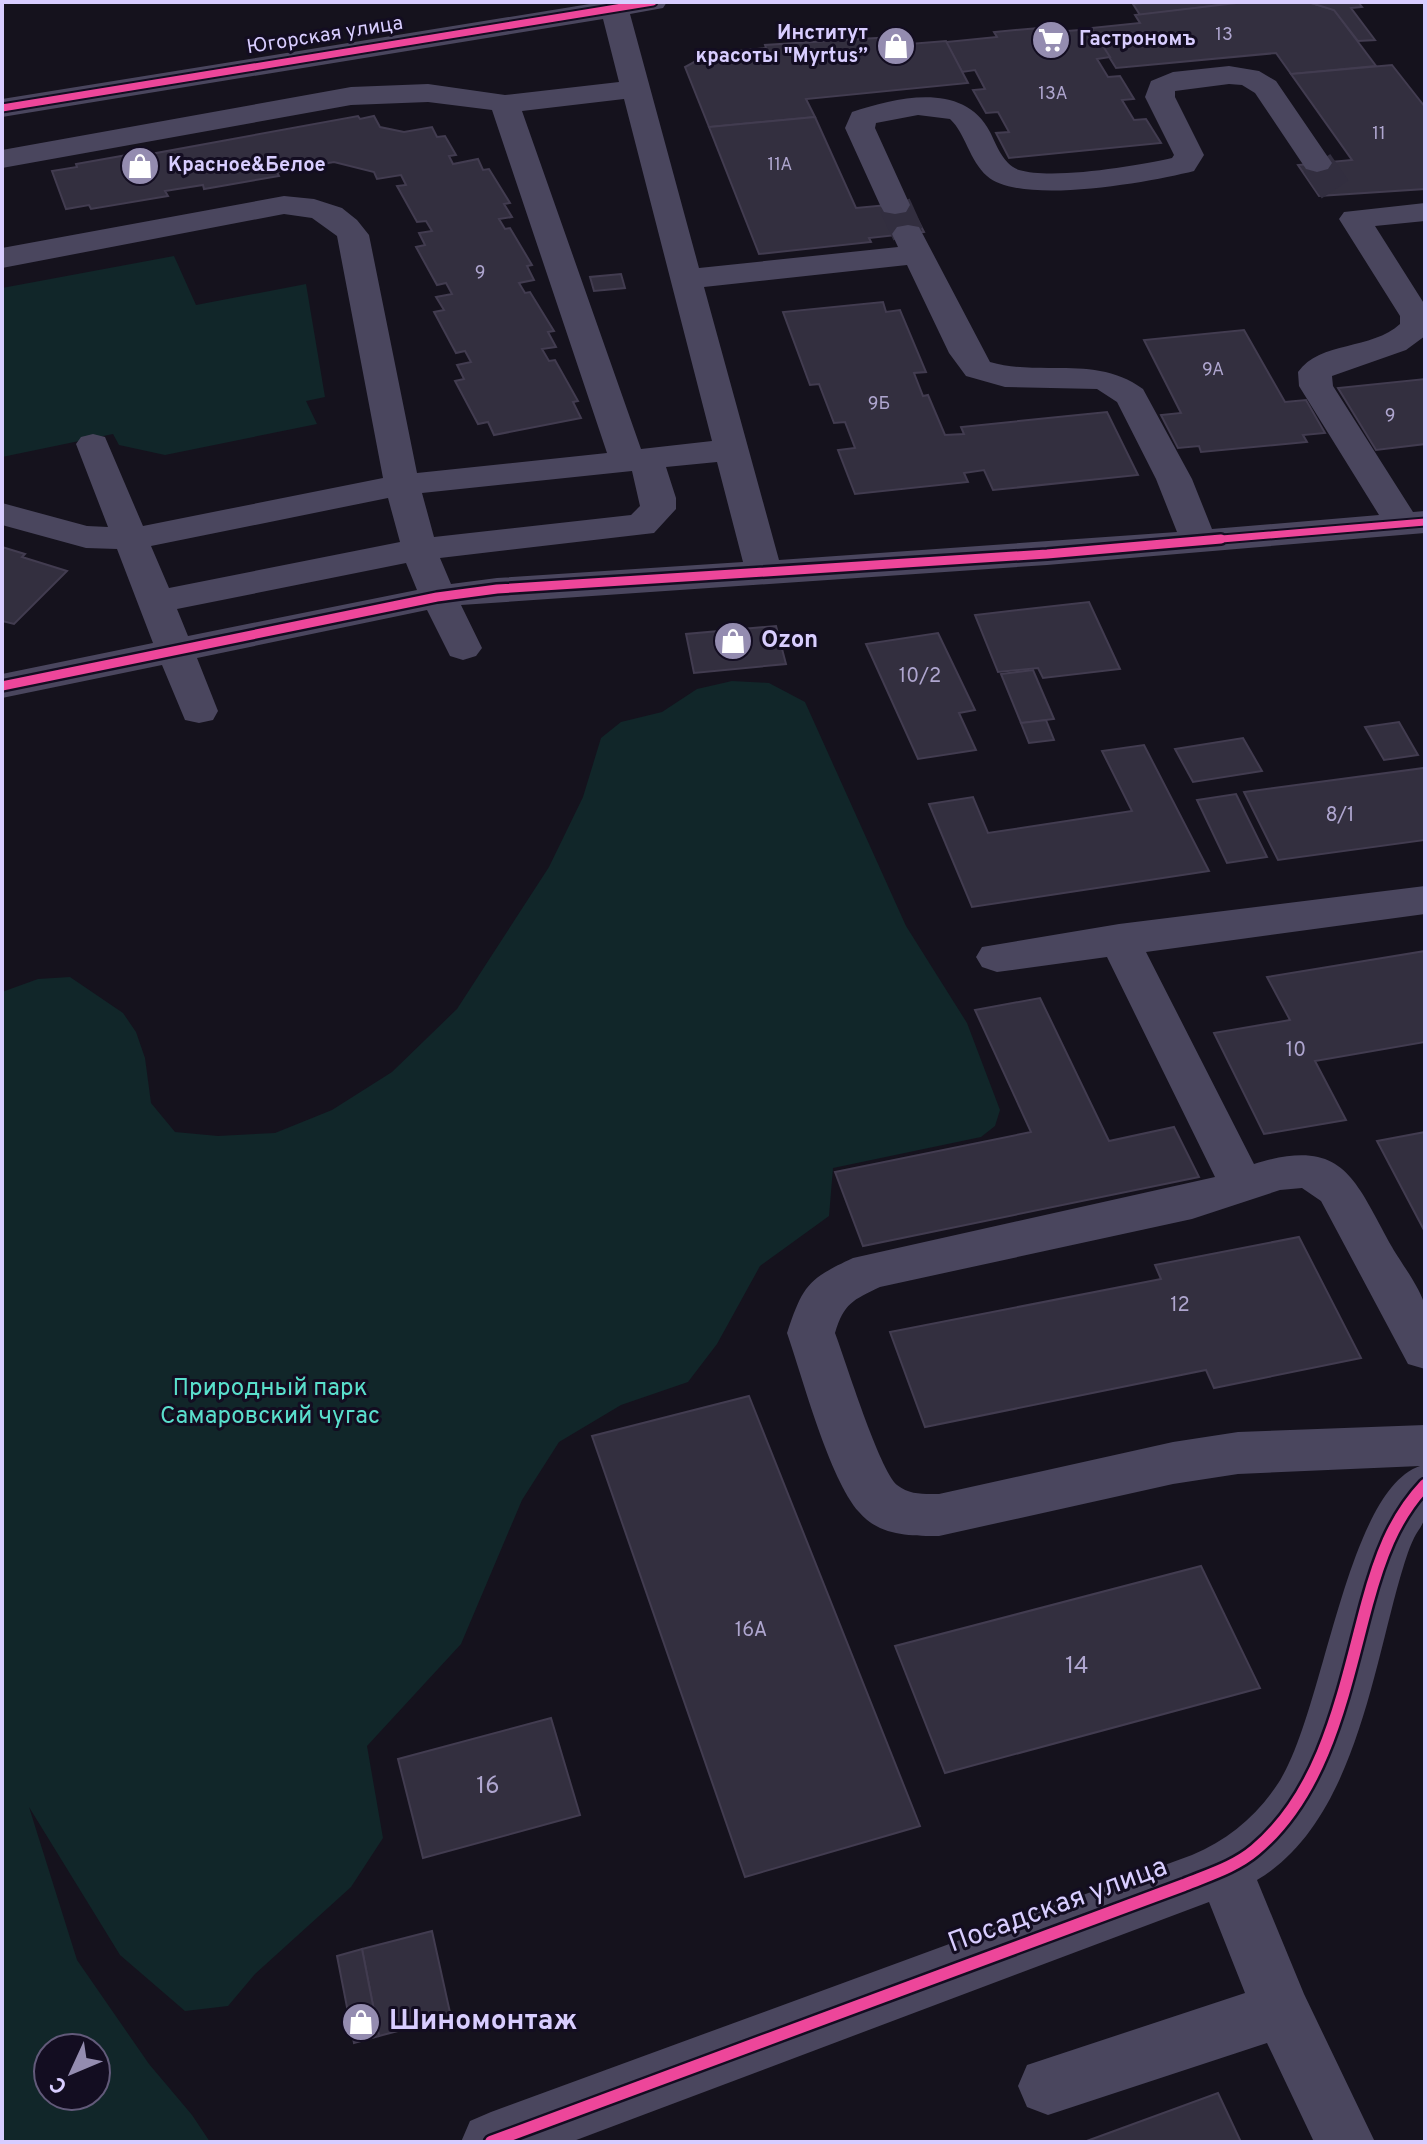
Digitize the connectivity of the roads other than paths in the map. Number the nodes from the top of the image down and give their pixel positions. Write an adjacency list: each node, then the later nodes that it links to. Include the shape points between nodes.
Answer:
1 (653, 2): 2 (street, Югорская улица)
2 (614, 8): 3 (street); 5 (street, Югорская улица)
3 (637, 89): 4 (street); 11 (street)
4 (505, 104): 6 (street, via 436,93 351,96); 14 (street)
5 (2, 108)
6 (2, 159)
7 (1317, 163): 8 (street, via 1266,87 1249,77 1229,75 1161,87 1160,97 1189,155 1183,165 1161,171 1034,182 1007,177 992,165 966,116 956,109 936,106 862,118 860,128)
8 (895, 205)
9 (1425, 212): 17 (street, via 1346,207 1416,316 1416,327 1401,341 1327,363 1315,372 1316,386)
10 (5, 250): 15 (street, via 284,205 319,207 343,220 353,235)
11 (685, 279): 13 (street); 19 (street, via 913,244 978,369 1005,377 1104,380 1131,396)
12 (93, 444): 18 (street)
13 (729, 450): 14 (street); 21 (street)
14 (636, 460): 15 (street); 20 (street, via 658,498 658,509 641,525)
15 (402, 485): 18 (street); 20 (street)
16 (2, 514): 18 (street, via 86,537)
17 (1413, 523): 19 (street)
18 (131, 539): 23 (street)
19 (1199, 542): 21 (street)
20 (421, 549): 22 (street); 23 (street)
21 (764, 573): 22 (street, via 585,581)
22 (437, 597): 24 (street); 25 (street)
23 (156, 602): 25 (street)
24 (463, 648)
25 (176, 651): 26 (street); 27 (street)
26 (2, 686)
27 (199, 711)
28 (1425, 900): 29 (street)
29 (1119, 939): 30 (street); 31 (street)
30 (997, 957)
31 (1242, 1186): 32 (street, via 1287,1170 1325,1178 1337,1189); 33 (street, via 1217,1196 870,1271 834,1288 819,1308 811,1333 860,1469 877,1498 903,1515 939,1515 1238,1453)
32 (1425, 1350)
33 (1425, 1445)
34 (1425, 1485): 35 (street, Посадская улица, via 1408,1501 1384,1542 1331,1729 1313,1774 1285,1818 1256,1849)
35 (1224, 1869): 36 (street); 38 (street, Посадская улица)
36 (1281, 2010): 37 (street); 39 (street)
37 (1048, 2086)
38 (491, 2142)
39 (1345, 2142)

